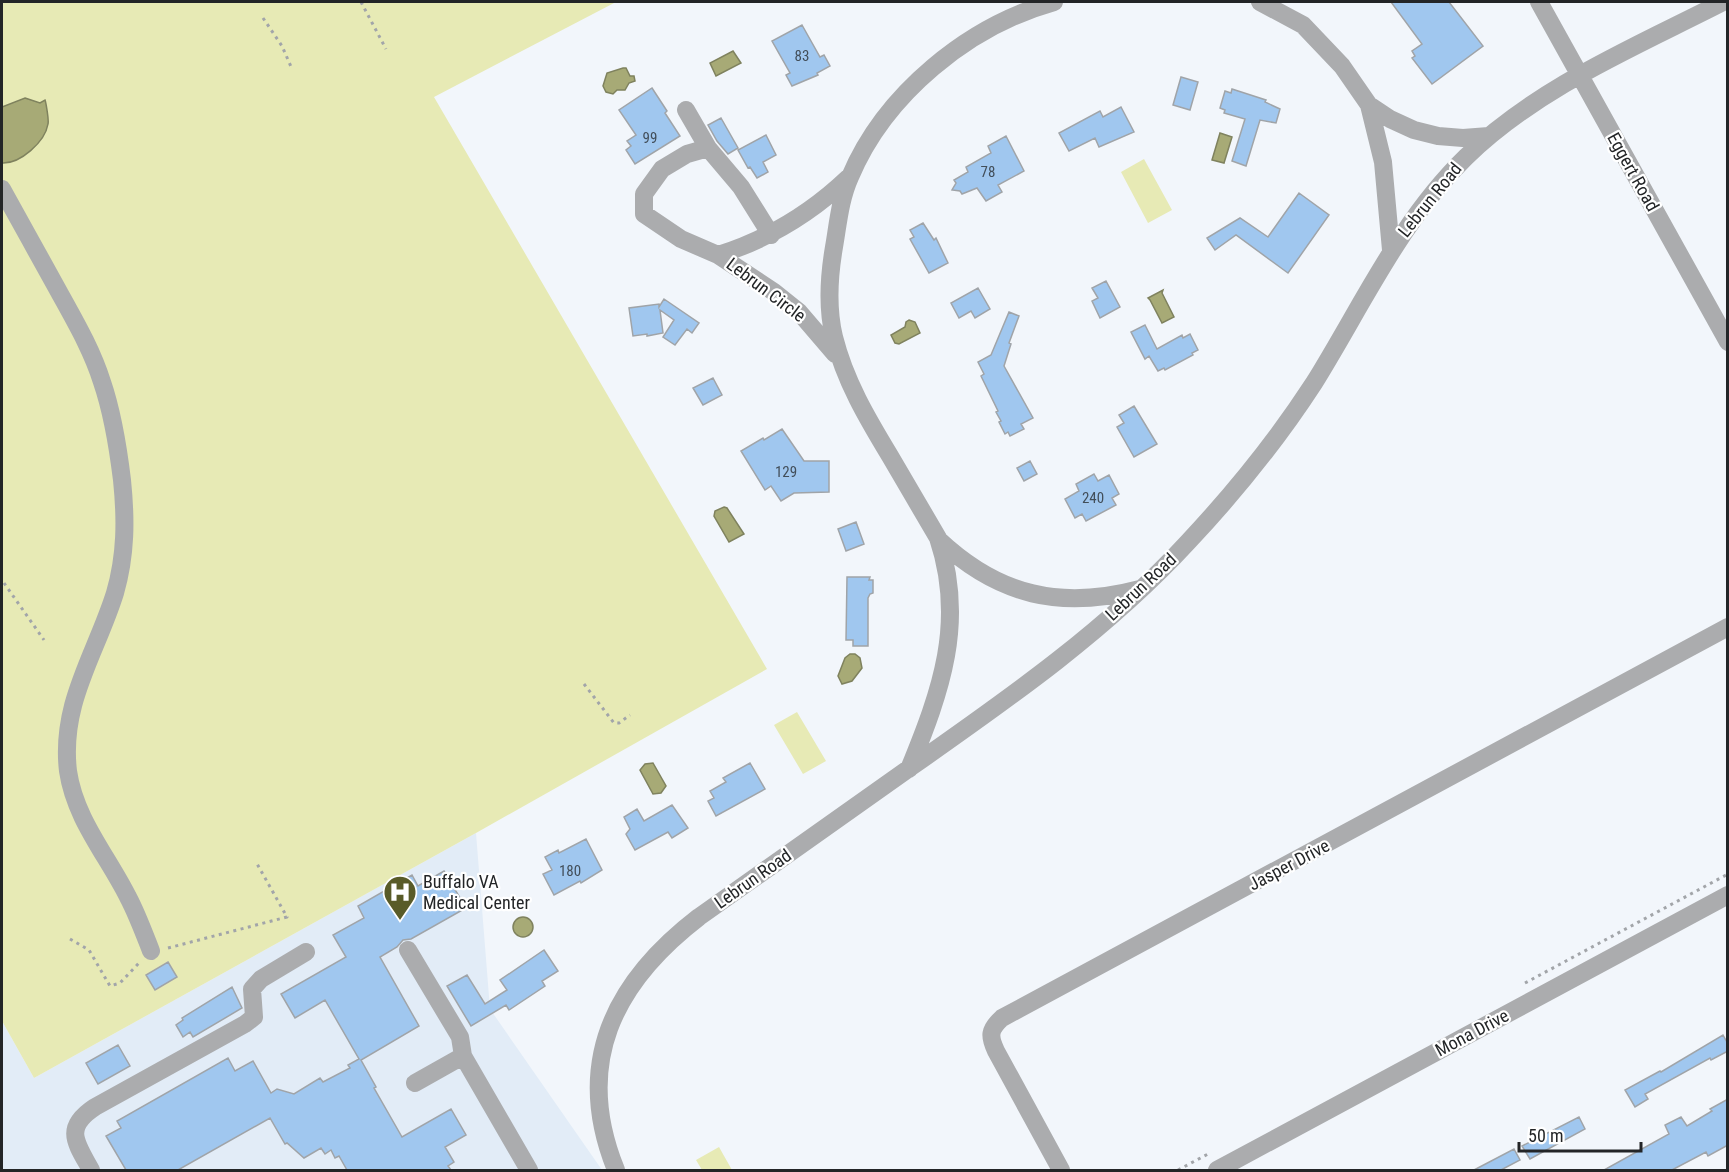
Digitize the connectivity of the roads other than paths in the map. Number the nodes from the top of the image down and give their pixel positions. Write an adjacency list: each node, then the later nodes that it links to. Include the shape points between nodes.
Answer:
1 (1054, 2): 10 (street, Lebrun Circle, via 979,34 933,68 874,133)
2 (1260, 2): 6 (street, via 1303,25 1342,66)
3 (1539, 2): 5 (street, Eggert Road)
4 (1723, 2): 5 (street, Lebrun Road)
5 (1580, 76): 8 (street, Lebrun Road); 15 (street, Eggert Road)
6 (1369, 105): 8 (street, via 1414,130 1438,136); 13 (street, via 1384,172)
7 (686, 110): 9 (street)
8 (1489, 136): 13 (street, Lebrun Road, via 1432,193)
9 (708, 148): 12 (street, via 741,187); 14 (street, via 687,154 663,169 644,194 644,214 681,239)
10 (850, 177): 12 (street, Lebrun Circle, via 806,214); 16 (street, Lebrun Circle, via 839,212 829,273 833,335)
11 (2, 189): 23 (street, via 91,352 118,445 126,524 121,567 105,620 77,688 66,742 77,806 129,898)
12 (771, 235): 14 (street, Lebrun Circle)
13 (1391, 250): 18 (street, Lebrun Road, via 1335,348 1278,435 1226,499)
14 (718, 255): 16 (street, Lebrun Circle, via 799,312)
15 (1728, 342)
16 (842, 363): 17 (street, Lebrun Circle, via 863,411)
17 (938, 538): 18 (street, Lebrun Circle, via 989,578 1042,596 1081,599); 20 (street, Lebrun Circle, via 951,613 948,652 939,691)
18 (1143, 588): 20 (street, Lebrun Road, via 1029,683)
19 (1728, 627): 30 (street, Jasper Drive, via 1002,1018 994,1026 991,1042)
20 (909, 768): 29 (street, Lebrun Road, via 676,934 626,991 605,1037 599,1083 605,1144)
21 (1728, 896): 31 (street, Mona Drive)
22 (408, 950): 25 (street, via 460,1038)
23 (151, 951)
24 (306, 952): 27 (street, via 261,979 252,989 254,1017 245,1024 80,1119 74,1138)
25 (463, 1056): 26 (street); 28 (street)
26 (415, 1083)
27 (91, 1170)
28 (529, 1170)
29 (616, 1170)
30 (1061, 1170)
31 (1217, 1170)

